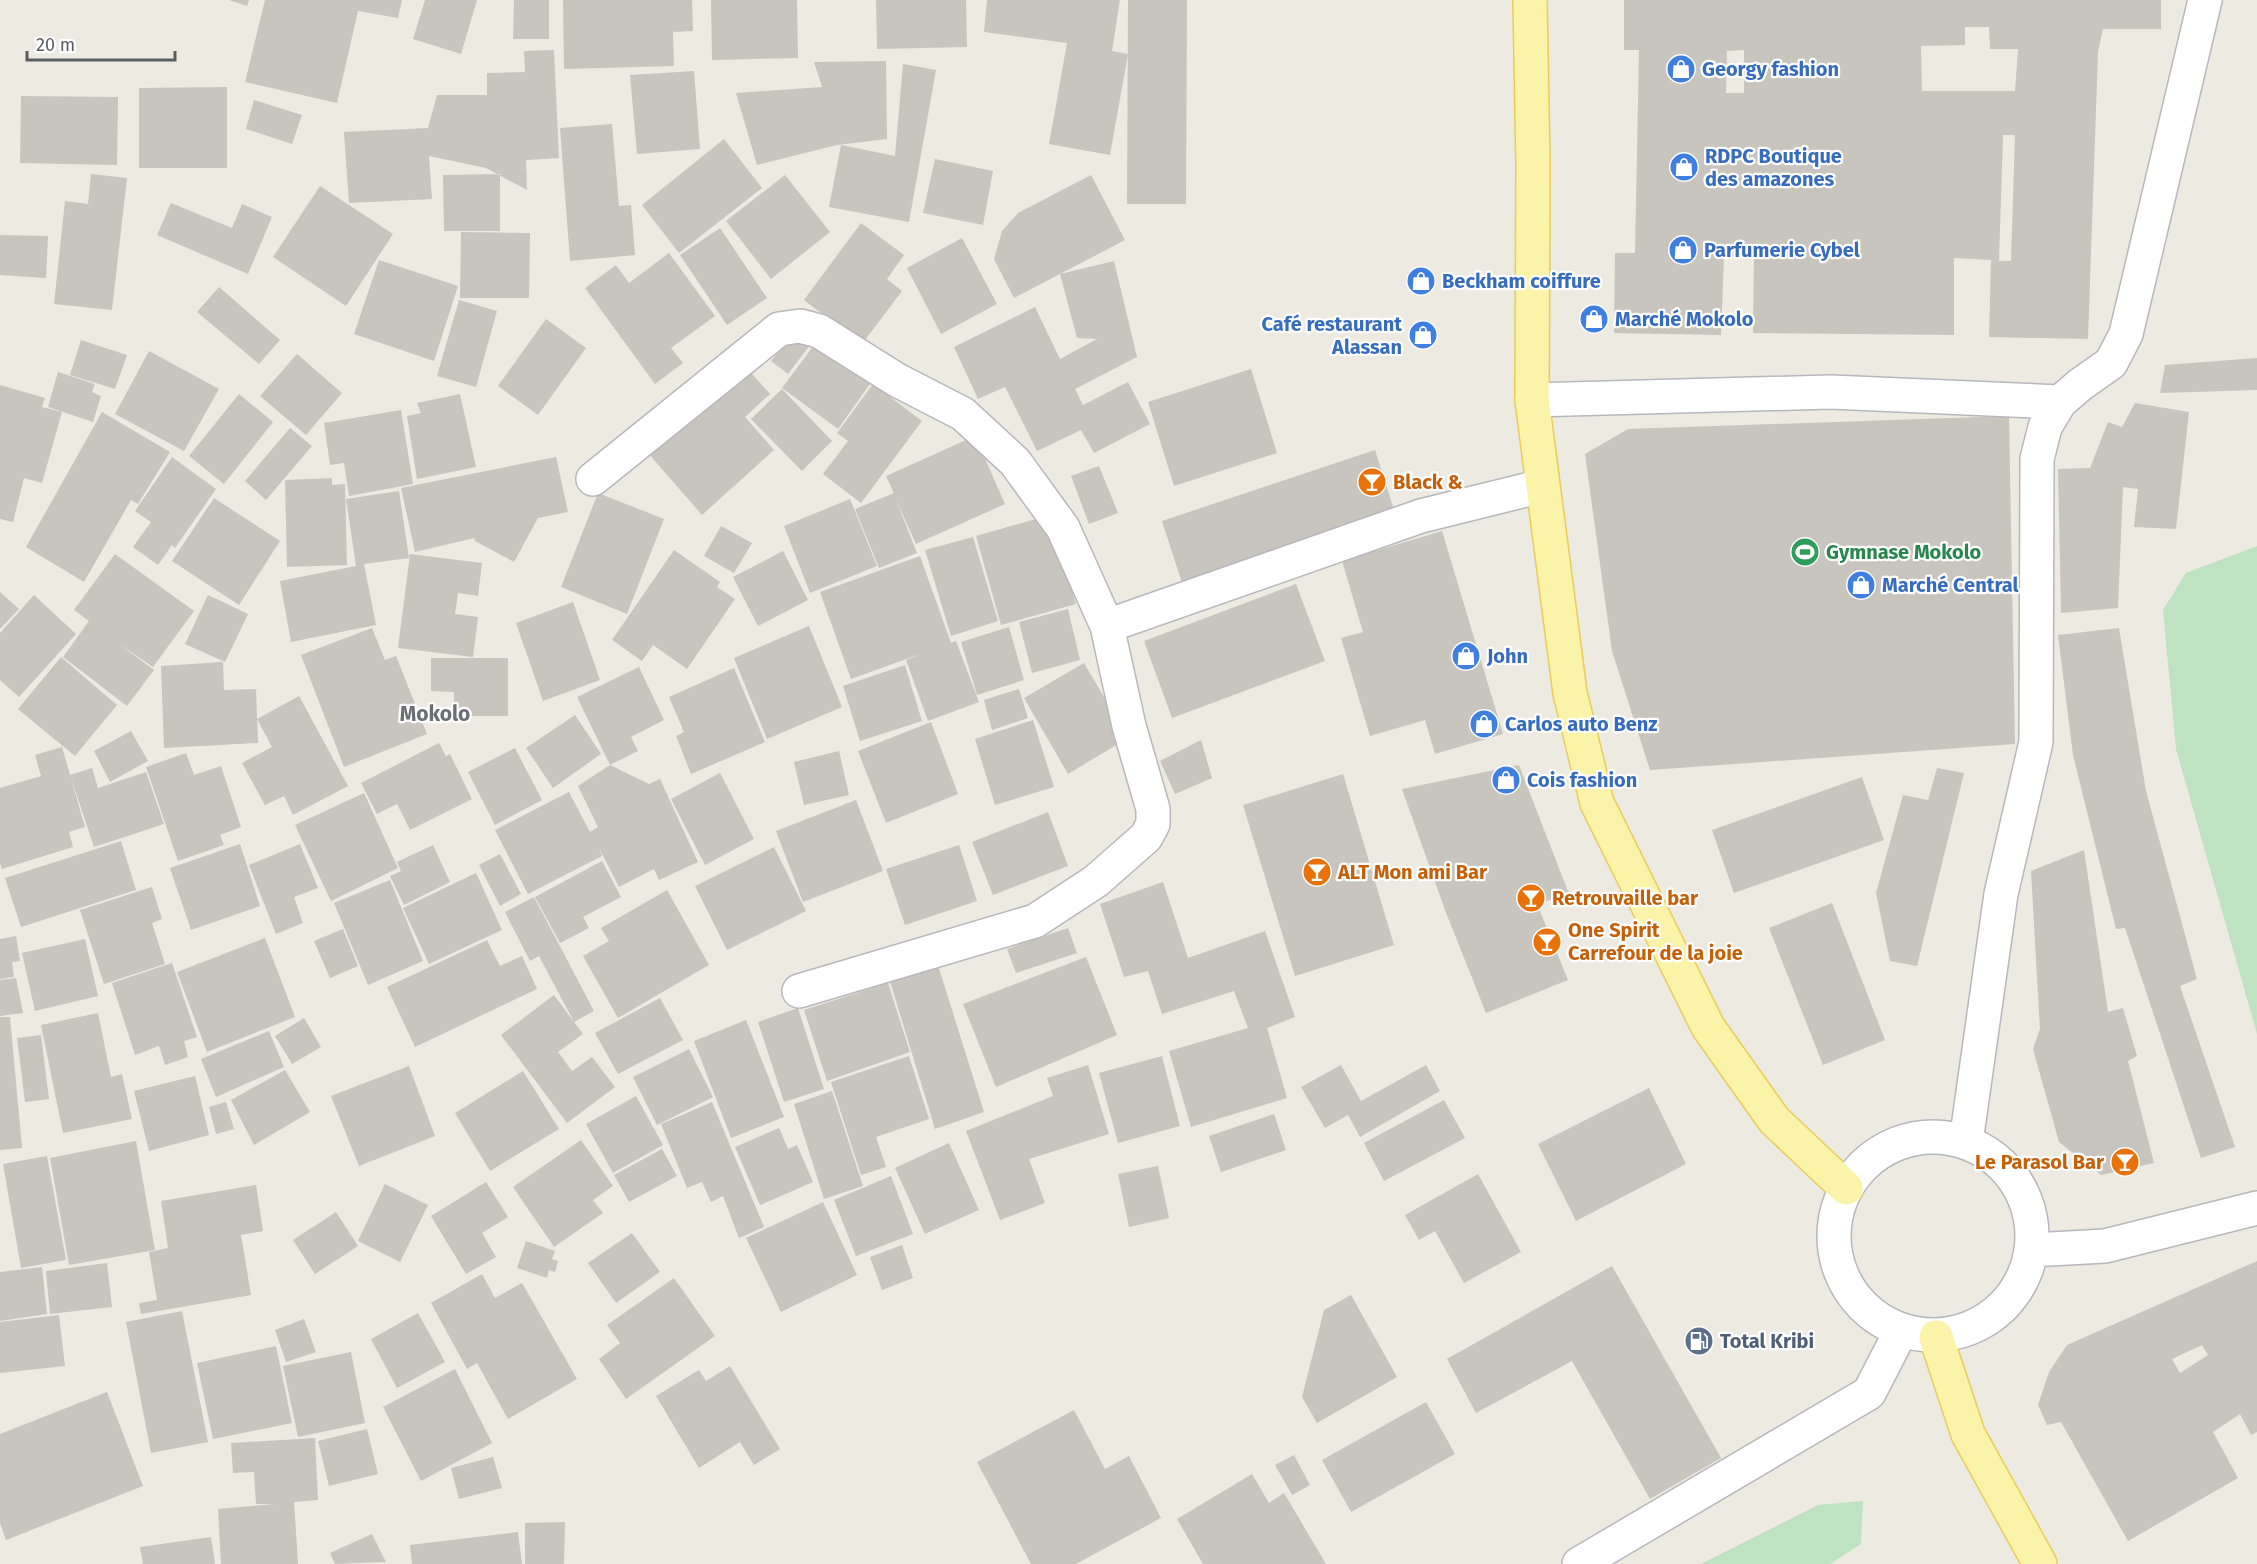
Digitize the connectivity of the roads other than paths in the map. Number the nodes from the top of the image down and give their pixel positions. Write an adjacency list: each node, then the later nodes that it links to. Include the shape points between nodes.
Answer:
1 (1530, 0): 3 (main road)
2 (2205, 0): 4 (street, via 2126,334 2111,363)
3 (1532, 400): 4 (street, via 1831,392); 6 (main road)
4 (2060, 402): 9 (street, via 2045,428 2037,459 2036,742 2001,894)
5 (592, 478): 7 (street, via 779,328 800,326 819,331 897,380 963,414 1015,462 1063,528)
6 (1542, 486): 7 (street, via 1421,516); 10 (main road, via 1570,693 1597,803 1708,1027 1774,1120)
7 (1107, 626): 8 (street, via 1129,726 1153,809 1153,824 1146,837 1095,881 1035,921)
8 (799, 991)
9 (1966, 1142): 10 (street, via 1932,1136 1898,1143 1868,1161); 12 (street, via 1990,1154 2010,1173 2032,1222)
10 (1846, 1188): 13 (street, via 1835,1221 1836,1256 1844,1278 1871,1314)
11 (2257, 1208): 12 (street, via 2105,1246)
12 (2031, 1250): 14 (street, via 2020,1283 1999,1311 1970,1329)
13 (1901, 1332): 14 (street); 15 (street, via 1869,1393)
14 (1936, 1337): 16 (main road, via 1968,1434)
15 (1579, 1564)
16 (2040, 1564)

